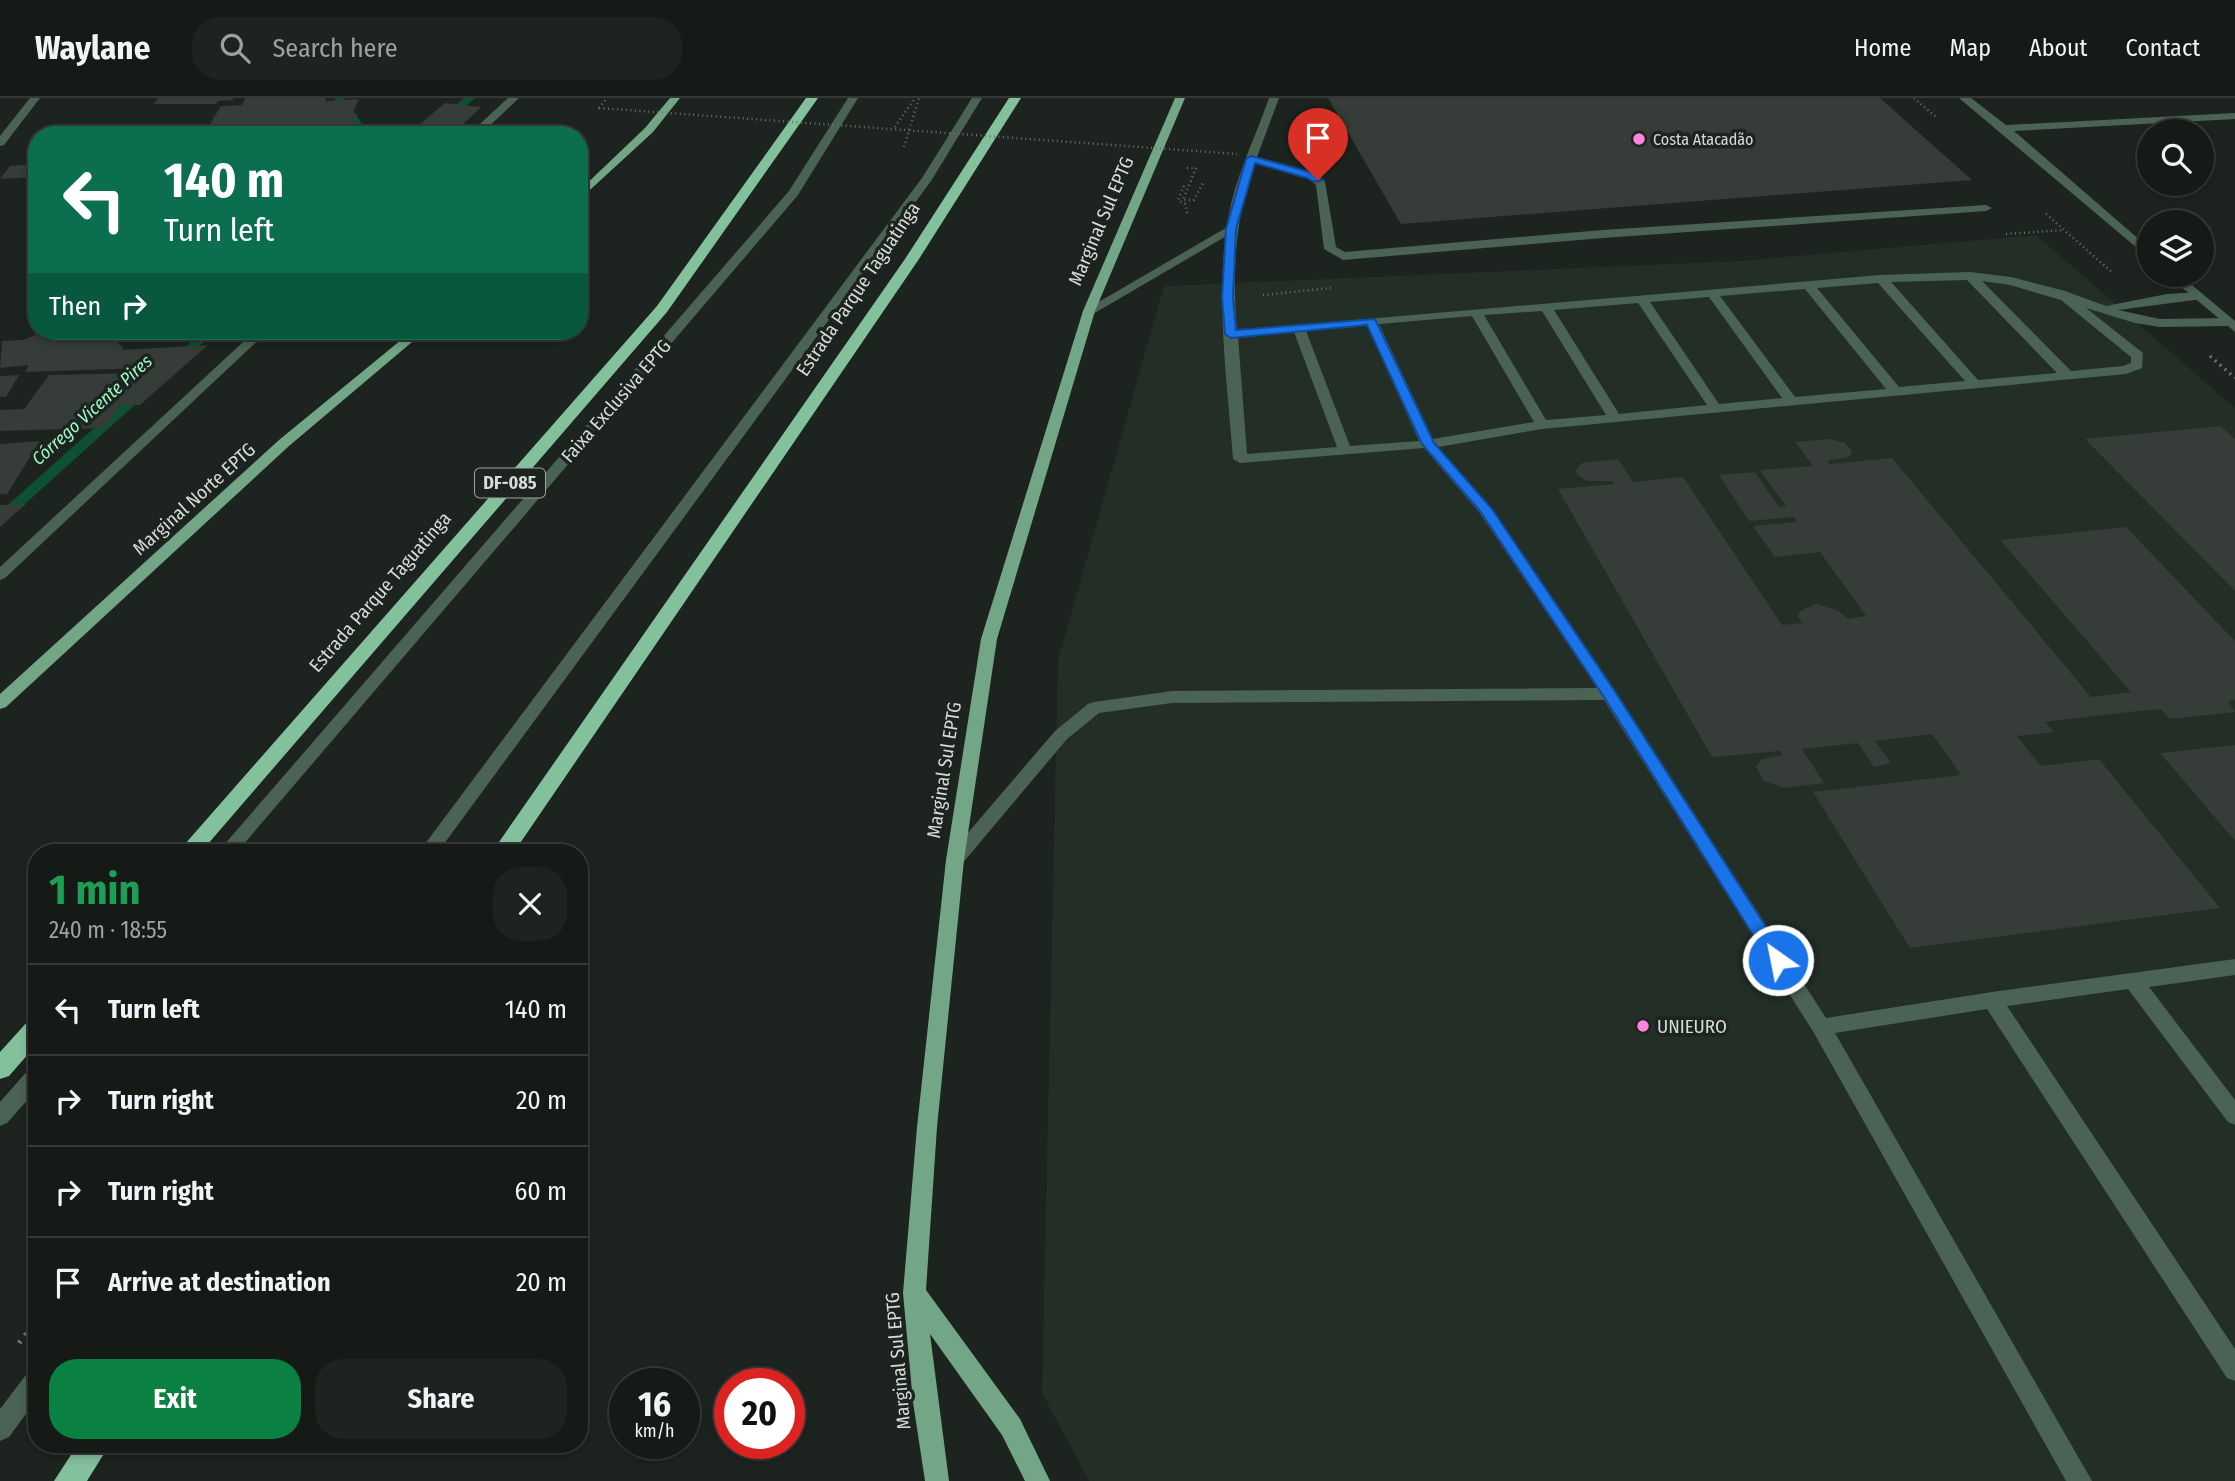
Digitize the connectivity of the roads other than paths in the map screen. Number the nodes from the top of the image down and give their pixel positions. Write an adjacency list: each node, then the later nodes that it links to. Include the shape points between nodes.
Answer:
1 (35, 98): 14 (street)
2 (514, 98): 12 (street)
3 (675, 98): 16 (main road)
4 (812, 98): 50 (highway, Estrada Parque Taguatinga / DF-085, via 662,309)
5 (853, 98): 51 (street, Faixa Exclusiva EPTG, via 794,193)
6 (977, 98): 52 (street, via 927,180)
7 (1015, 98): 53 (highway, Estrada Parque Taguatinga, via 912,259)
8 (1180, 98): 30 (main road, Marginal Sul EPTG)
9 (1274, 98): 15 (street)
10 (1964, 98): 13 (street)
11 (2235, 116): 13 (street)
12 (483, 126)
13 (2004, 128): 19 (street)
14 (0, 144)
15 (1251, 159): 17 (street, via 1318,180 1330,248 1343,256); 18 (street)
16 (588, 188)
17 (1986, 208)
18 (1231, 229): 30 (street); 35 (street, via 1227,297)
19 (2137, 244)
20 (1970, 276): 21 (street); 25 (street); 38 (street)
21 (1881, 279): 22 (street); 39 (street)
22 (1808, 285): 24 (street); 40 (street)
23 (2187, 287): 26 (street)
24 (1712, 293): 27 (street); 41 (street)
25 (2061, 294): 29 (street); 38 (street, via 2138,356 2137,365 2126,370)
26 (2198, 296): 29 (street); 33 (street)
27 (1642, 299): 28 (street); 42 (street)
28 (1546, 307): 31 (street); 43 (street)
29 (2100, 308): 33 (street, via 2139,320)
30 (1089, 311): 54 (main road, Marginal Sul EPTG, via 989,639)
31 (1476, 313): 32 (street); 44 (street)
32 (1371, 321): 34 (street); 45 (street)
33 (2232, 325)
34 (1299, 328): 35 (street); 46 (street)
35 (1231, 334): 46 (street, via 1240,458)
36 (252, 340): 47 (street)
37 (408, 340): 49 (main road, Marginal Norte EPTG, via 284,443)
38 (2066, 374): 39 (street)
39 (1973, 383): 40 (street)
40 (1895, 391): 41 (street)
41 (1791, 401): 42 (street)
42 (1715, 408): 43 (street)
43 (1615, 418): 44 (street)
44 (1542, 425): 45 (street)
45 (1428, 444): 46 (street); 48 (street, via 1485,509)
46 (1345, 451)
47 (0, 575)
48 (1609, 694): 54 (street, via 1172,697 1094,708 1061,735); 58 (street)
49 (0, 703)
50 (196, 844)
51 (234, 844)
52 (434, 844)
53 (509, 844)
54 (955, 860): 64 (main road, Marginal Sul EPTG)
55 (2235, 967): 56 (street)
56 (2134, 982): 57 (street); 63 (street)
57 (1992, 1000): 58 (street); 65 (street)
58 (1821, 1027): 72 (street)
59 (28, 1037): 60 (highway)
60 (0, 1069)
61 (28, 1084): 62 (street)
62 (0, 1116)
63 (2235, 1116)
64 (914, 1293): 70 (main road, Marginal Sul EPTG); 71 (main road, via 1011,1427)
65 (2235, 1370)
66 (28, 1391): 67 (street)
67 (0, 1429)
68 (88, 1453): 69 (highway)
69 (69, 1481)
70 (937, 1481)
71 (1038, 1481)
72 (2080, 1481)

